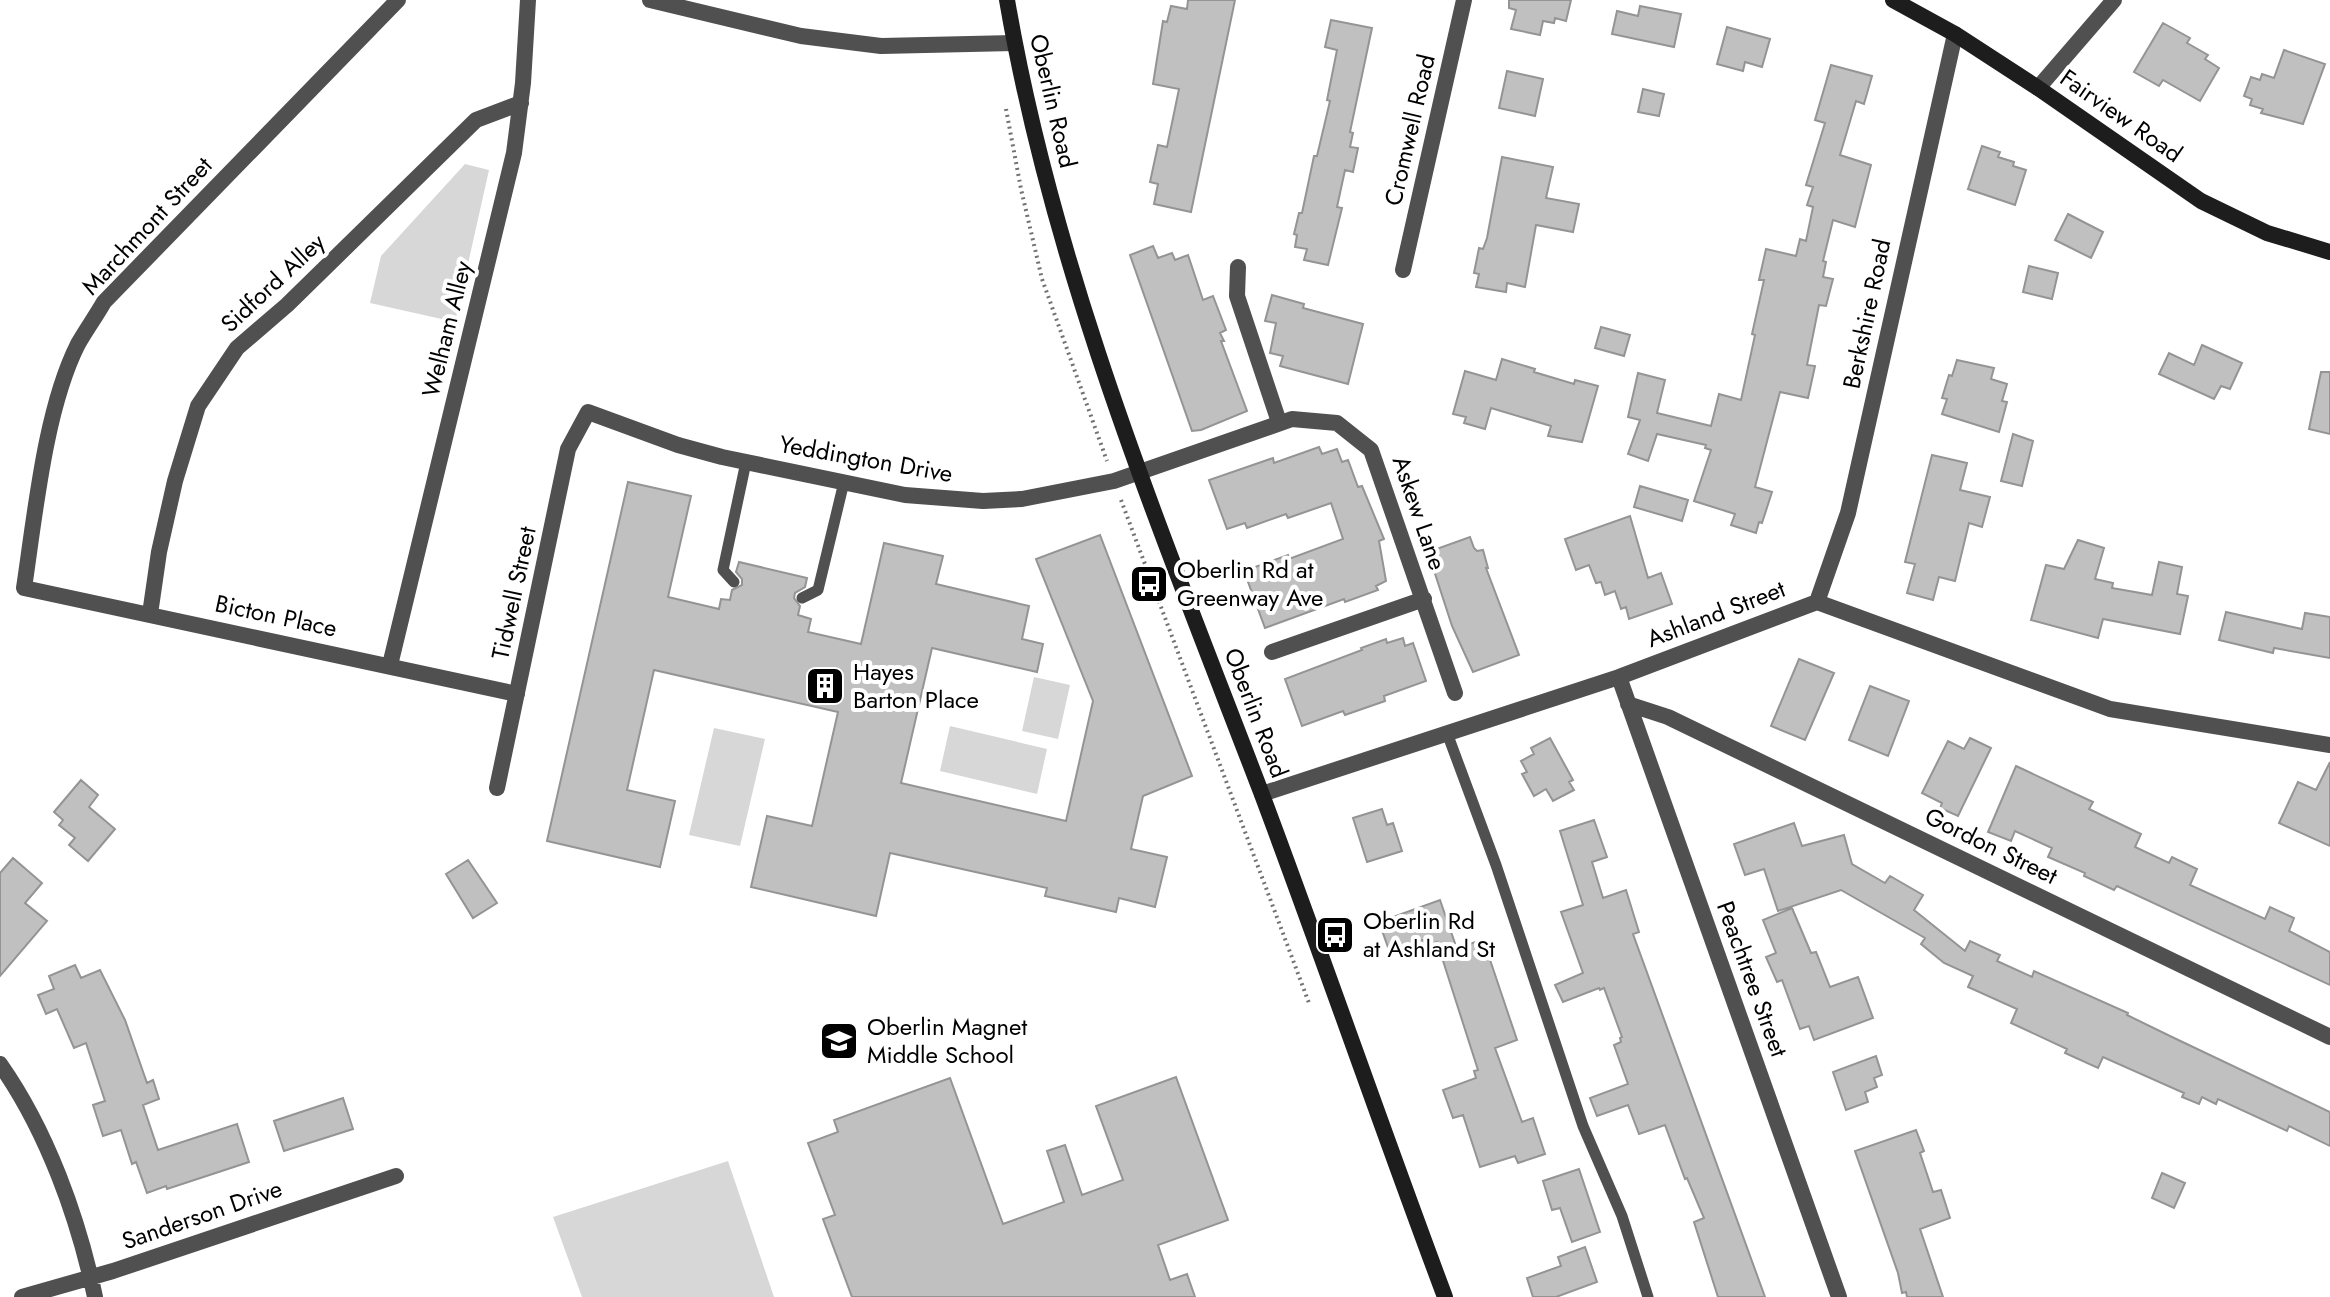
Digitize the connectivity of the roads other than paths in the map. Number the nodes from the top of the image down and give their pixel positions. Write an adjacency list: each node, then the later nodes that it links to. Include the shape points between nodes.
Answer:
1 (398, 0): 21 (street, Marchmont Street, via 104,302 77,346 57,405)
2 (528, 0): 11 (street, Welham Alley)
3 (650, 0): 9 (street, via 801,36 881,46)
4 (1007, 0): 9 (main road, Oberlin Road)
5 (1464, 0): 14 (street, Cromwell Road)
6 (1893, 0): 8 (main road, Fairview Road)
7 (2114, 0): 10 (street)
8 (1955, 34): 10 (main road, Fairview Road); 24 (street, Berkshire Road, via 1848,513)
9 (1014, 43): 18 (main road, Oberlin Road, via 1075,286)
10 (2038, 88): 12 (main road, Fairview Road, via 2201,201 2267,233)
11 (521, 103): 25 (street, Sidford Alley, via 476,120 237,348 198,406 175,481); 27 (street, Welham Alley, via 514,153)
12 (2330, 252)
13 (1238, 267): 16 (street, via 1237,296)
14 (1403, 270)
15 (588, 412): 17 (street, Yeddington Drive, via 678,445); 30 (street, Tidwell Street, via 568,449)
16 (1279, 422): 18 (street, Askew Lane); 23 (street, Askew Lane, via 1337,423 1371,450)
17 (746, 462): 19 (street, Yeddington Drive); 20 (lane, via 723,570)
18 (1140, 473): 19 (street, Yeddington Drive, via 1022,499 983,501 905,495); 35 (main road, Oberlin Road)
19 (844, 482): 22 (lane, via 818,590)
20 (734, 582)
21 (24, 588): 25 (street, Bicton Place)
22 (802, 598)
23 (1424, 599): 26 (street); 29 (street, Askew Lane)
24 (1817, 602): 28 (street, Ashland Street); 33 (street, Ashland Street, via 2110,709)
25 (150, 614): 27 (street, Bicton Place)
26 (1272, 652)
27 (390, 665): 30 (street, Bicton Place)
28 (1619, 677): 31 (street, Peachtree Street); 32 (street, Ashland Street)
29 (1455, 693)
30 (517, 694): 34 (street, Tidwell Street)
31 (1628, 704): 36 (street, Gordon Street, via 1668,717); 44 (street, Peachtree Street)
32 (1447, 733): 35 (street, Ashland Street); 43 (lane)
33 (2330, 745)
34 (497, 788)
35 (1262, 794): 42 (main road, Oberlin Road)
36 (2330, 1037)
37 (0, 1064): 39 (street, via 46,1143)
38 (396, 1176): 39 (street, Sanderson Drive)
39 (91, 1277): 40 (street, Sanderson Drive); 41 (street)
40 (22, 1297)
41 (95, 1297)
42 (1445, 1297)
43 (1648, 1297)
44 (1839, 1297)

